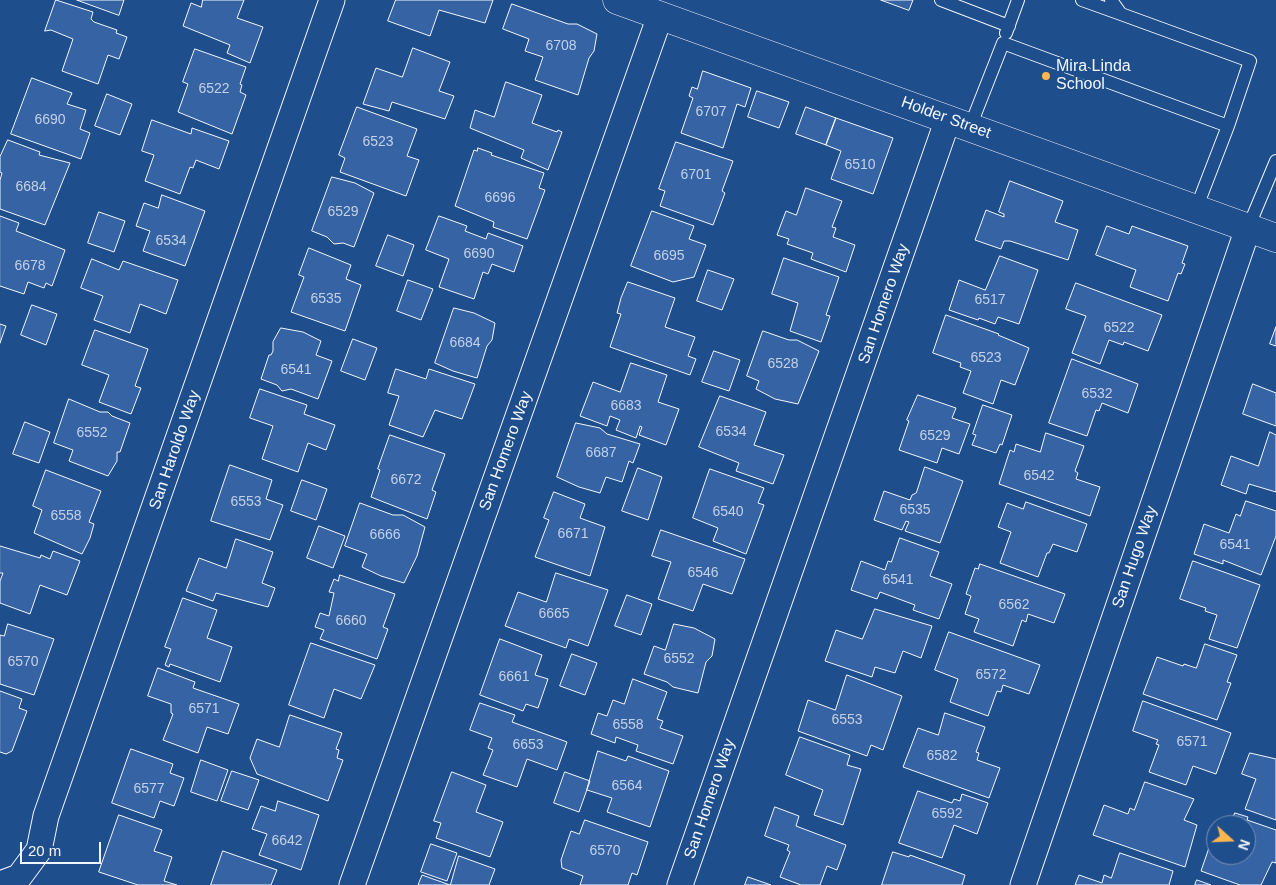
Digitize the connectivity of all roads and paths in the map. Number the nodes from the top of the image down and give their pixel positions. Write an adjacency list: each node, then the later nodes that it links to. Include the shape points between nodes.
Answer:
1 (332, 0): 17 (street, San Haroldo Way, via 46,816 39,850 19,877)
2 (616, 0): 8 (street, Holder Street)
3 (941, 0): 9 (lane)
4 (1018, 0): 9 (lane)
5 (1082, 0): 7 (lane)
6 (1111, 0): 7 (lane)
7 (1121, 14): 12 (lane, via 1250,61)
8 (660, 16): 11 (street, Holder Street); 18 (street, San Homero Way)
9 (1009, 26): 10 (lane)
10 (1003, 43): 11 (lane); 12 (lane)
11 (959, 123): 14 (street, Holder Street); 19 (street, San Homero Way)
12 (1228, 126): 14 (lane)
13 (1276, 161): 15 (lane)
14 (1196, 209): 15 (street, Holder Street)
15 (1248, 228): 16 (street, Holder Street); 20 (street, San Hugo Way)
16 (1276, 238)
17 (0, 884)
18 (352, 885)
19 (680, 885)
20 (1022, 885)

